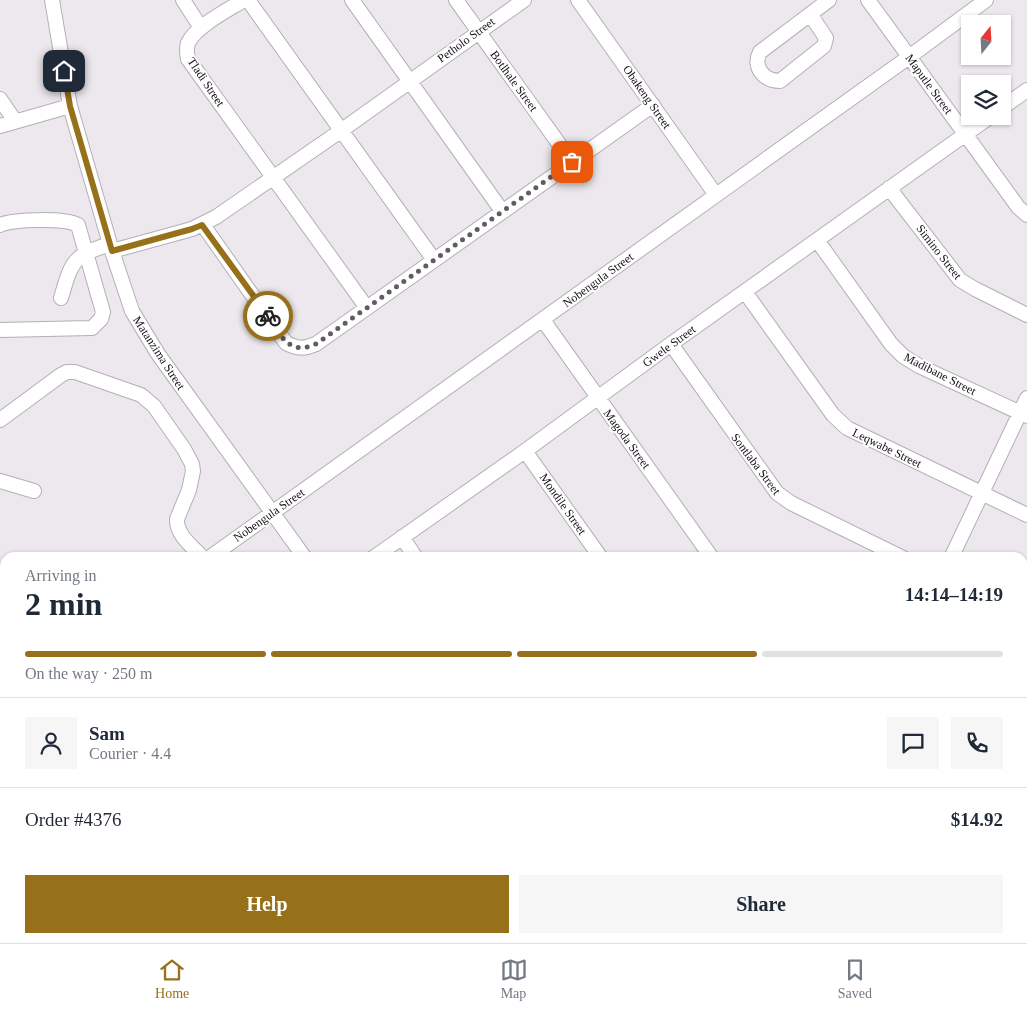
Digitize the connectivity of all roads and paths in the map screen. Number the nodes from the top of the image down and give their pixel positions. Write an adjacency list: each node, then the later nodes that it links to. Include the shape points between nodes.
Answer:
1 (52, 0): 21 (street, Matanzima Street)
2 (182, 0): 13 (street)
3 (244, 0): 13 (street, Tladi Street)
4 (248, 0): 25 (street)
5 (352, 0): 16 (street)
6 (456, 0): 14 (street, Botlhale Street)
7 (524, 0): 14 (street, Petholo Street)
8 (578, 0): 20 (street, Obakeng Street)
9 (829, 0): 12 (street)
10 (868, 0): 15 (street, Maputle Street)
11 (986, 0): 15 (street, Nobengula Street)
12 (810, 14): 12 (street, via 826,38 824,46 780,81 767,78 758,67 760,52)
13 (201, 28): 28 (street, Tladi Street, via 188,44 188,59)
14 (478, 31): 16 (street, Petholo Street); 27 (street, Botlhale Street)
15 (909, 57): 26 (street, Maputle Street); 30 (street, Nobengula Street)
16 (410, 82): 25 (street, Petholo Street); 31 (street)
17 (1027, 90): 19 (street)
18 (0, 99): 22 (street)
19 (1011, 102)
20 (652, 105): 27 (street); 30 (street, Obakeng Street)
21 (70, 106): 22 (street); 36 (street, Matanzima Street)
22 (15, 121): 24 (street)
23 (978, 125): 26 (street, Gwele Street)
24 (0, 126)
25 (342, 130): 28 (street, Petholo Street); 38 (street)
26 (964, 135): 29 (street, Gwele Street); 32 (street, Maputle Street)
27 (572, 162): 31 (street)
28 (274, 177): 34 (street, Petholo Street); 41 (street)
29 (889, 188): 35 (street, Gwele Street); 42 (street, Simino Street, via 960,280)
30 (716, 195): 43 (street, Nobengula Street)
31 (502, 211): 38 (street)
32 (1027, 215)
33 (0, 225): 37 (street, via 17,221 72,222 79,228)
34 (202, 225): 36 (street, Petholo Street); 41 (street, via 286,343 296,348 316,344)
35 (817, 240): 39 (street, Gwele Street); 48 (street, Madibane Street, via 890,344 903,356)
36 (111, 248): 37 (street, Petholo Street); 54 (street, Matanzima Street, via 132,311 142,330)
37 (85, 253): 40 (street, via 72,265); 44 (street, via 103,312 96,326 81,330)
38 (434, 260): 41 (street)
39 (745, 292): 45 (street, Gwele Street); 53 (street, Leqwabe Street, via 839,422 857,434)
40 (61, 298)
41 (367, 308)
42 (1027, 315)
43 (543, 320): 46 (street, Magoda Street); 54 (street, Nobengula Street)
44 (0, 330)
45 (671, 344): 46 (street, Gwele Street); 64 (street, Sontlaba Street, via 777,494)
46 (598, 398): 50 (street, Gwele Street); 63 (street, Magoda Street)
47 (1027, 398): 48 (street)
48 (1024, 414): 53 (street)
49 (0, 420): 57 (street, via 67,372 141,395 154,406 192,464 192,480 176,526)
50 (525, 451): 56 (street, Gwele Street); 62 (street, Mondile Street)
51 (0, 481): 52 (street)
52 (34, 491)
53 (981, 494): 55 (street, Leqwabe Street); 65 (street)
54 (273, 512): 58 (street, Nobengula Street); 59 (street, Matanzima Street)
55 (1027, 516)
56 (402, 537): 60 (street, Gwele Street); 61 (street)
57 (197, 552)
58 (217, 552)
59 (302, 552)
60 (381, 552)
61 (412, 552)
62 (597, 552)
63 (708, 552)
64 (891, 552)
65 (954, 552)

